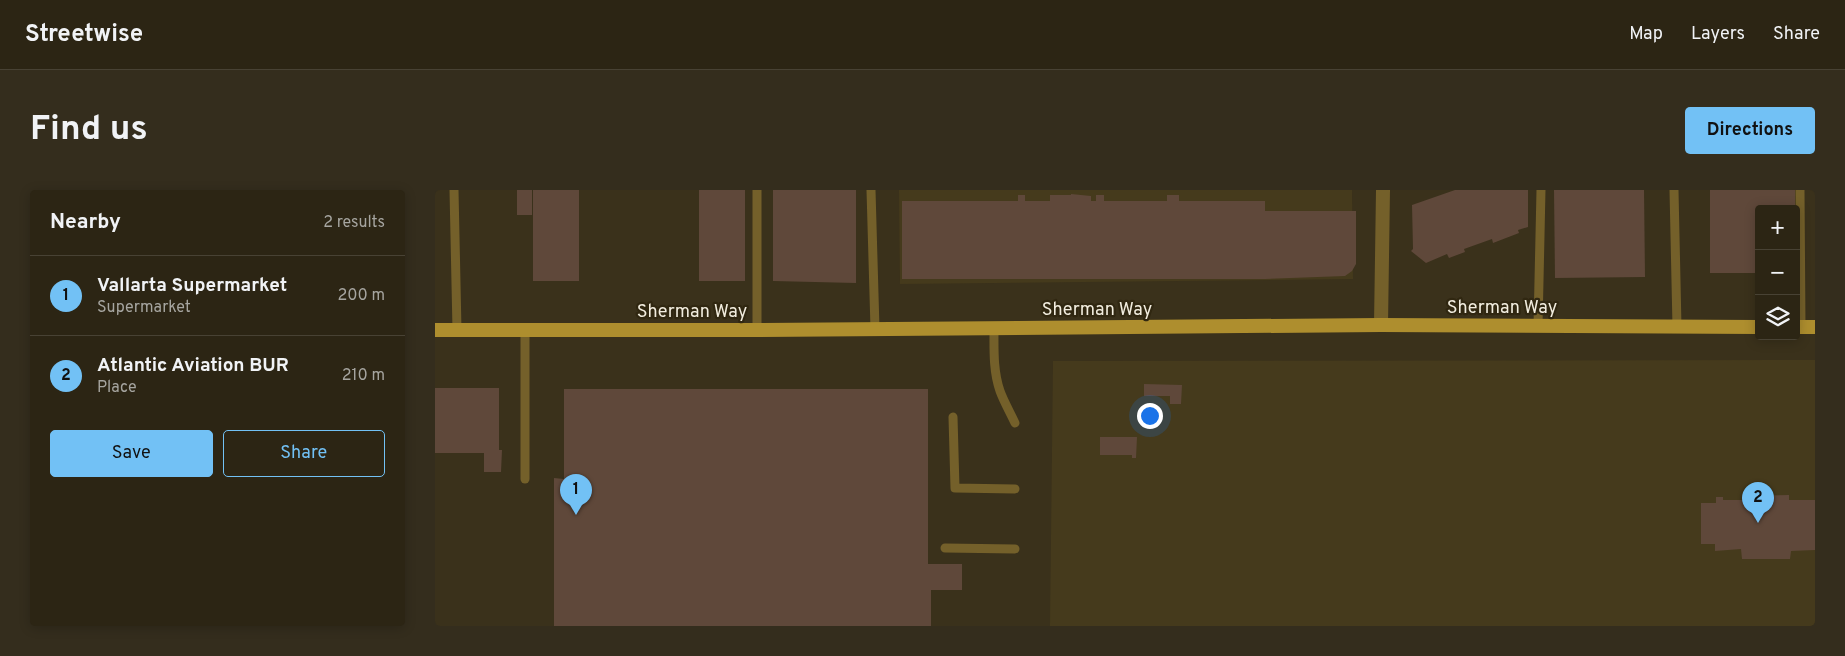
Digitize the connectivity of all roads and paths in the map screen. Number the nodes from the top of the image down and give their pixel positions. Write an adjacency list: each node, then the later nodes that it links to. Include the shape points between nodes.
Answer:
1 (454, 190): 16 (lane)
2 (757, 190): 18 (lane)
3 (871, 190): 14 (lane)
4 (1383, 190): 8 (street)
5 (1541, 190): 9 (lane)
6 (1674, 190): 10 (lane)
7 (1800, 190): 12 (lane)
8 (1381, 325): 9 (main road, Sherman Way); 13 (main road, Sherman Way)
9 (1538, 326): 10 (main road, Sherman Way)
10 (1677, 327): 11 (main road, Sherman Way)
11 (1755, 327)
12 (1804, 327)
13 (994, 328): 14 (main road, Sherman Way); 20 (lane, via 994,365 1000,391)
14 (875, 329): 18 (main road, Sherman Way)
15 (435, 330): 16 (main road, Sherman Way)
16 (457, 330): 17 (main road, Sherman Way)
17 (525, 330): 18 (main road, Sherman Way); 21 (lane)
18 (757, 330)
19 (953, 417): 22 (lane, via 955,488)
20 (1015, 423)
21 (525, 479)
22 (1015, 489)
23 (945, 548): 24 (lane)
24 (1015, 549)

